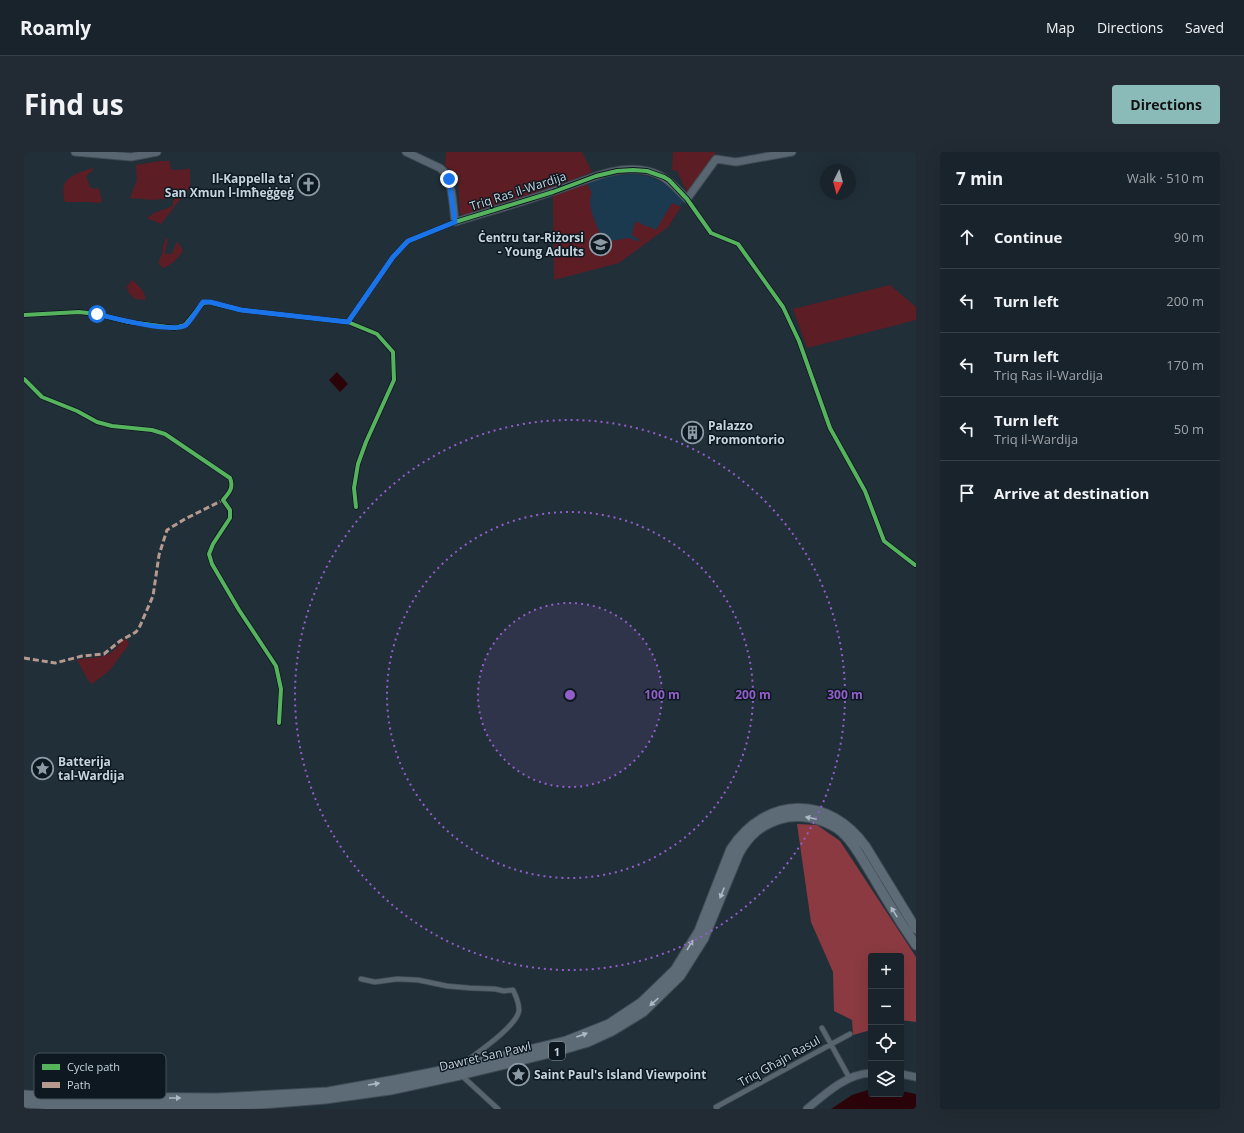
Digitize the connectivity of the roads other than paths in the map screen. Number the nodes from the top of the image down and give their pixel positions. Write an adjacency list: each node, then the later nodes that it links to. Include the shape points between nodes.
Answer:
1 (76, 152): 2 (street, via 131,157)
2 (157, 152)
3 (406, 152): 6 (street, via 445,172 449,179)
4 (792, 152): 5 (street, via 736,162 716,158)
5 (687, 199): 6 (street, Triq Ras il-Wardija, via 664,177 647,171 622,170 596,176); 11 (street, Triq Ras il-Wardija, via 710,233 738,244 783,307 830,428 865,491 884,541)
6 (455, 222): 8 (street, Triq Ras il-Wardija, via 408,241 393,257)
7 (24, 315): 8 (street, via 79,312 175,328 185,325 203,302 210,302 241,310)
8 (348, 322): 10 (street, via 377,334 393,352 394,372 394,380 358,464 354,488)
9 (24, 379): 12 (street, via 42,397 78,411 97,422 165,434 230,478 231,489 222,500 230,510 230,518 209,554 212,564 239,610 276,666 281,689)
10 (356, 507)
11 (915, 565)
12 (279, 723)
13 (915, 928): 14 (street, Dawret San Pawl); 20 (highway, Dawret San Pawl / 1, one-way to 13, via 566,1041 609,1024 642,1002 675,970 699,932 731,849 738,839 748,828 770,814 782,810 809,809 828,814 844,823 864,844)
14 (916, 939)
15 (916, 944): 20 (highway, Dawret San Pawl / 1, one-way to 20, via 856,850 838,829 807,817 773,821 754,832 744,843 704,938 680,976 643,1012 588,1042 554,1052)
16 (361, 979): 20 (street, via 375,982 418,980 447,986 512,990 518,999 517,1017)
17 (822, 1028): 19 (street)
18 (850, 1034): 19 (street, Triq Għajn Rasul)
19 (832, 1044): 24 (street); 29 (street, Triq Għajn Rasul)
20 (458, 1072): 27 (highway, Dawret San Pawl / 1, one-way to 20, via 328,1092); 28 (highway, Dawret San Pawl / 1, via 390,1090 275,1103 183,1106); 30 (street)
21 (868, 1074): 24 (street)
22 (904, 1075): 23 (street)
23 (916, 1077)
24 (850, 1079): 31 (street, via 834,1087)
25 (24, 1095): 26 (highway, Dawret San Pawl / 1, one-way to 26)
26 (34, 1096)
27 (166, 1098)
28 (24, 1103)
29 (717, 1108)
30 (498, 1109)
31 (807, 1109)

